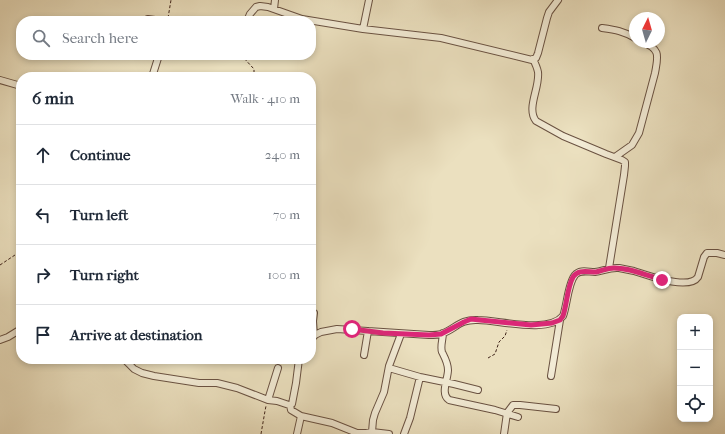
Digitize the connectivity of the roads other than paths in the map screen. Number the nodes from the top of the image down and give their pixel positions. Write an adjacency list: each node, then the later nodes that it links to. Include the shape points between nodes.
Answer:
1 (275, 0): 5 (street)
2 (369, 0): 10 (street)
3 (558, 0): 14 (street, via 549,12 538,53)
4 (256, 3): 5 (street); 6 (street)
5 (274, 9): 7 (street)
6 (250, 16)
7 (290, 16)
8 (316, 22): 10 (street)
9 (602, 28): 11 (street)
10 (363, 29): 14 (street, via 441,38)
11 (629, 34)
12 (653, 48): 18 (street, via 657,53 657,64 639,133 632,145)
13 (157, 60): 15 (street)
14 (533, 60): 18 (street, via 538,72 532,104 533,117 536,121 563,136)
15 (154, 72)
16 (0, 80): 17 (street)
17 (16, 85)
18 (615, 157): 20 (street, via 625,162 626,166)
19 (725, 255): 20 (street, via 707,253 698,277 692,282 662,280 634,271)
20 (609, 268): 21 (street, via 583,271 574,276)
21 (560, 320): 24 (street, via 531,325 471,319); 33 (street)
22 (16, 331): 27 (street)
23 (368, 331): 25 (street, via 336,329); 26 (street); 28 (street)
24 (444, 333): 26 (street); 35 (street, via 442,352 447,362)
25 (316, 334)
26 (401, 334): 32 (street)
27 (0, 340)
28 (364, 355)
29 (129, 364): 37 (street, via 142,373 198,383 217,383)
30 (298, 364): 38 (street)
31 (278, 368): 37 (street)
32 (389, 368): 34 (street); 43 (street, via 384,392 373,420)
33 (550, 376)
34 (420, 377): 35 (street); 46 (street)
35 (446, 382): 36 (street); 40 (street, via 445,394 449,400)
36 (478, 390)
37 (268, 400): 38 (street)
38 (290, 405): 41 (street, via 291,410)
39 (556, 409): 40 (street, via 516,404)
40 (506, 413): 42 (street); 47 (street)
41 (301, 416): 43 (street, via 332,423 357,433); 44 (street)
42 (518, 417)
43 (372, 432): 45 (street)
44 (298, 434)
45 (389, 434)
46 (404, 434)
47 (504, 434)

